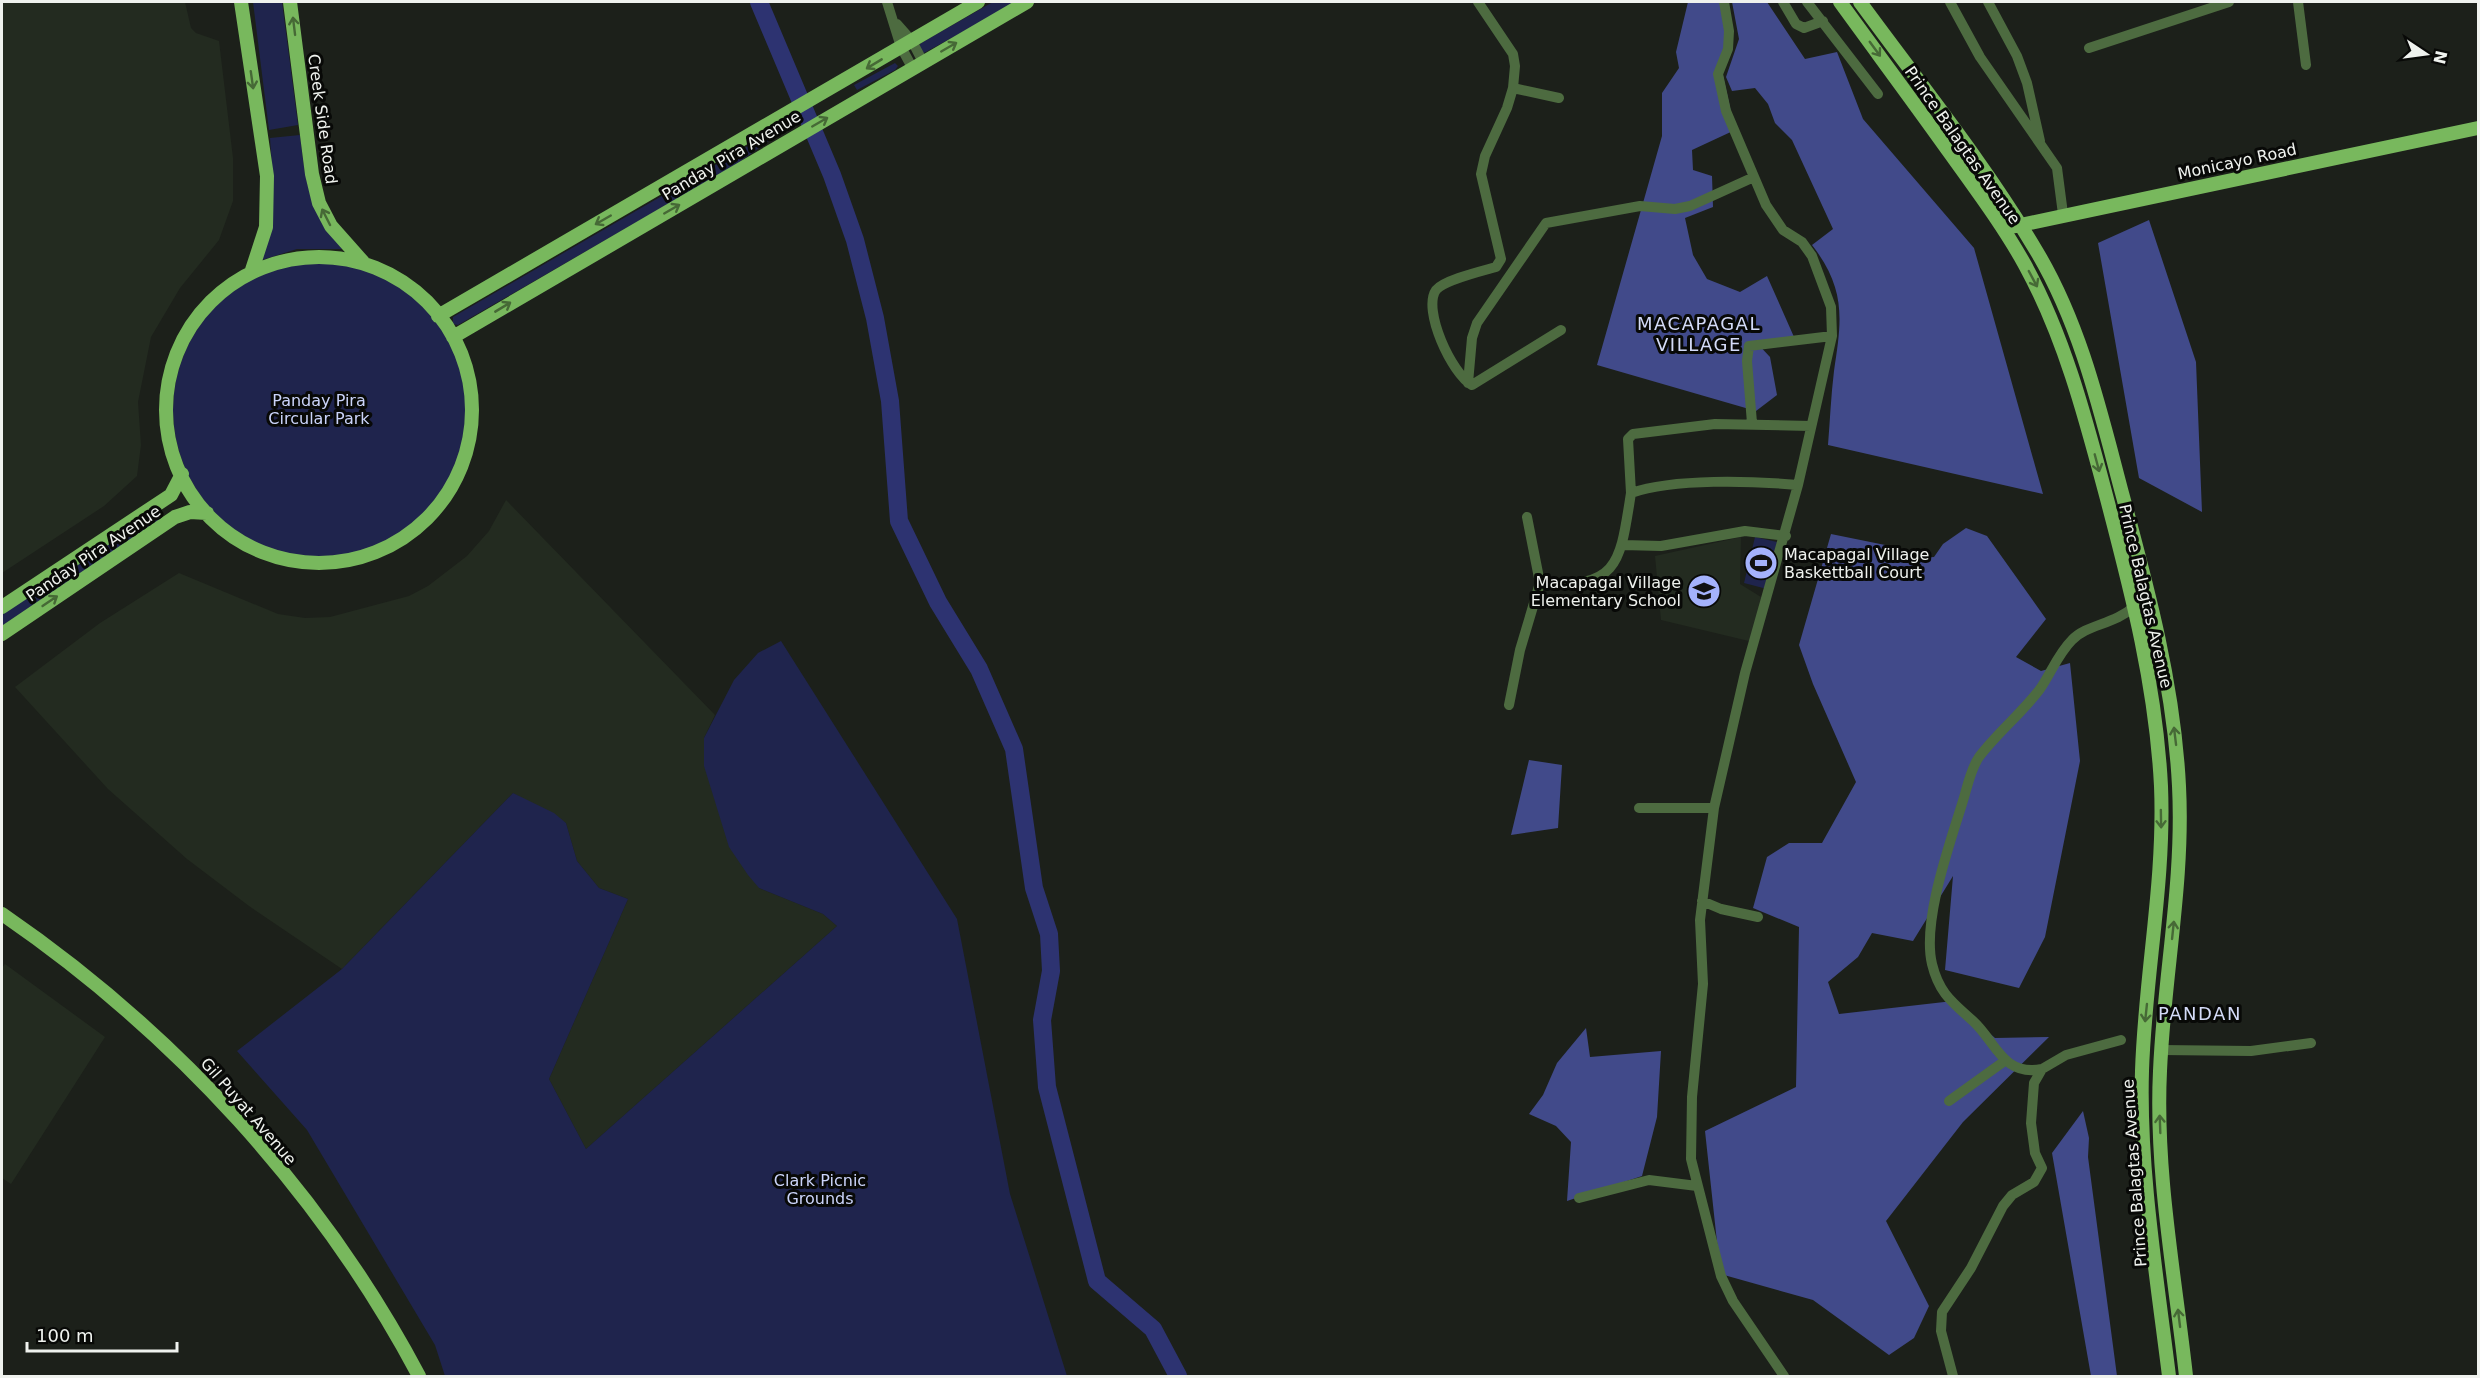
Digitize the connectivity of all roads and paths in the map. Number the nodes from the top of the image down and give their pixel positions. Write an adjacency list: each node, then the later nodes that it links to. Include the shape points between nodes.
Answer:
1 (241, 2): 31 (main road, one-way to 31, via 267,176 266,227)
2 (290, 2): 30 (main road, Creek Side Road, one-way to 2, via 330,226 319,203)
3 (887, 2): 17 (street)
4 (978, 2): 17 (main road, Panday Pira Avenue)
5 (1027, 2): 20 (main road, Panday Pira Avenue, one-way to 5)
6 (1478, 2): 21 (street, via 1513,54)
7 (1724, 2): 26 (street, via 1728,49 1719,67 1718,82)
8 (1784, 2): 16 (street, via 1796,24 1804,28)
9 (1807, 2): 16 (street)
10 (1840, 2): 29 (main road, Prince Balagtas Avenue, one-way to 29)
11 (1860, 2): 28 (main road, Prince Balagtas Avenue, via 1953,127)
12 (1950, 2): 25 (street, via 1980,57)
13 (1988, 2): 25 (street, via 2023,70)
14 (2229, 2): 18 (street)
15 (2298, 2): 19 (street)
16 (1823, 21): 22 (street)
17 (906, 44): 20 (street); 32 (main road, Panday Pira Avenue, one-way to 32)
18 (2089, 48)
19 (2306, 64)
20 (918, 66): 35 (main road, Panday Pira Avenue, one-way to 20)
21 (1514, 88): 23 (street); 36 (street, via 1481,174 1501,259 1496,267 1445,283 1433,297 1444,349)
22 (1878, 94)
23 (1559, 98)
24 (2478, 128): 27 (main road, Monicayo Road)
25 (2041, 144): 27 (street, via 2057,168)
26 (1754, 177): 34 (street, via 1766,205 1784,230 1802,242 1812,256 1831,307); 36 (street, via 1690,206 1640,206 1546,223 1477,324)
27 (2063, 214): 28 (main road, Monicayo Road)
28 (2019, 225): 29 (main road, Monicayo Road); 58 (main road, Prince Balagtas Avenue, one-way to 28, via 2180,840 2170,701 2151,601 2089,371 2053,283)
29 (2003, 229): 47 (main road, Prince Balagtas Avenue, one-way to 47, via 2057,333 2093,448)
30 (363, 262): 31 (main road, via 306,256 278,260); 32 (main road, via 404,284)
31 (252, 270): 39 (main road, via 206,306 176,358 169,387 168,417 172,446)
32 (438, 316): 35 (main road)
33 (1561, 330): 36 (street, via 1476,384)
34 (1832, 336): 37 (street, via 1749,346); 38 (street)
35 (453, 337): 42 (main road, via 470,391 472,424 466,454 442,503 394,544 365,559 336,565 308,564 279,559 252,548)
36 (1468, 382)
37 (1752, 423): 38 (street); 41 (street, via 1629,436)
38 (1811, 426): 40 (street)
39 (182, 474): 42 (main road); 48 (main road, Panday Pira Avenue, via 171,495)
40 (1798, 485): 41 (street, via 1699,483); 44 (street)
41 (1631, 493): 45 (street)
42 (207, 513): 49 (main road, Panday Pira Avenue, one-way to 42, via 175,517 190,512)
43 (1527, 517): 46 (street)
44 (1786, 536): 45 (street, via 1745,531 1675,544); 52 (street, via 1745,673)
45 (1623, 545): 46 (street, via 1611,570 1599,578 1565,585)
46 (1540, 583): 50 (street)
47 (2135, 606): 59 (street, via 2120,618 2083,630 2072,640 2040,688 1979,758 1947,854 1933,914 1932,963 1943,995 1979,1027); 67 (main road, Prince Balagtas Avenue, one-way to 67, via 2154,703 2161,787 2159,890 2142,1074 2148,1186)
48 (2, 607)
49 (2, 633)
50 (1509, 705)
51 (1639, 808): 52 (street)
52 (1714, 808): 53 (street)
53 (1702, 901): 55 (street); 62 (street, via 1703,984 1692,1097 1691,1159)
54 (2, 914): 64 (main road, Gil Puyat Avenue, via 131,1013 201,1079 332,1235 376,1297)
55 (1758, 917)
56 (2121, 1040): 60 (street, via 2066,1055)
57 (2311, 1043): 58 (street, via 2251,1051)
58 (2161, 1050): 68 (main road, Prince Balagtas Avenue, one-way to 58, via 2164,1186)
59 (2006, 1060): 60 (street, via 2029,1072); 61 (street)
60 (2042, 1069): 66 (street, via 2034,1083 2032,1110 2032,1138 2042,1168 2034,1182 2012,1195 2003,1206 1971,1268 1942,1312 1941,1331)
61 (1949, 1101)
62 (1696, 1186): 63 (street, via 1650,1180); 65 (street, via 1725,1285)
63 (1579, 1198)
64 (419, 1377)
65 (1784, 1377)
66 (1953, 1377)
67 (2169, 1377)
68 (2186, 1377)

